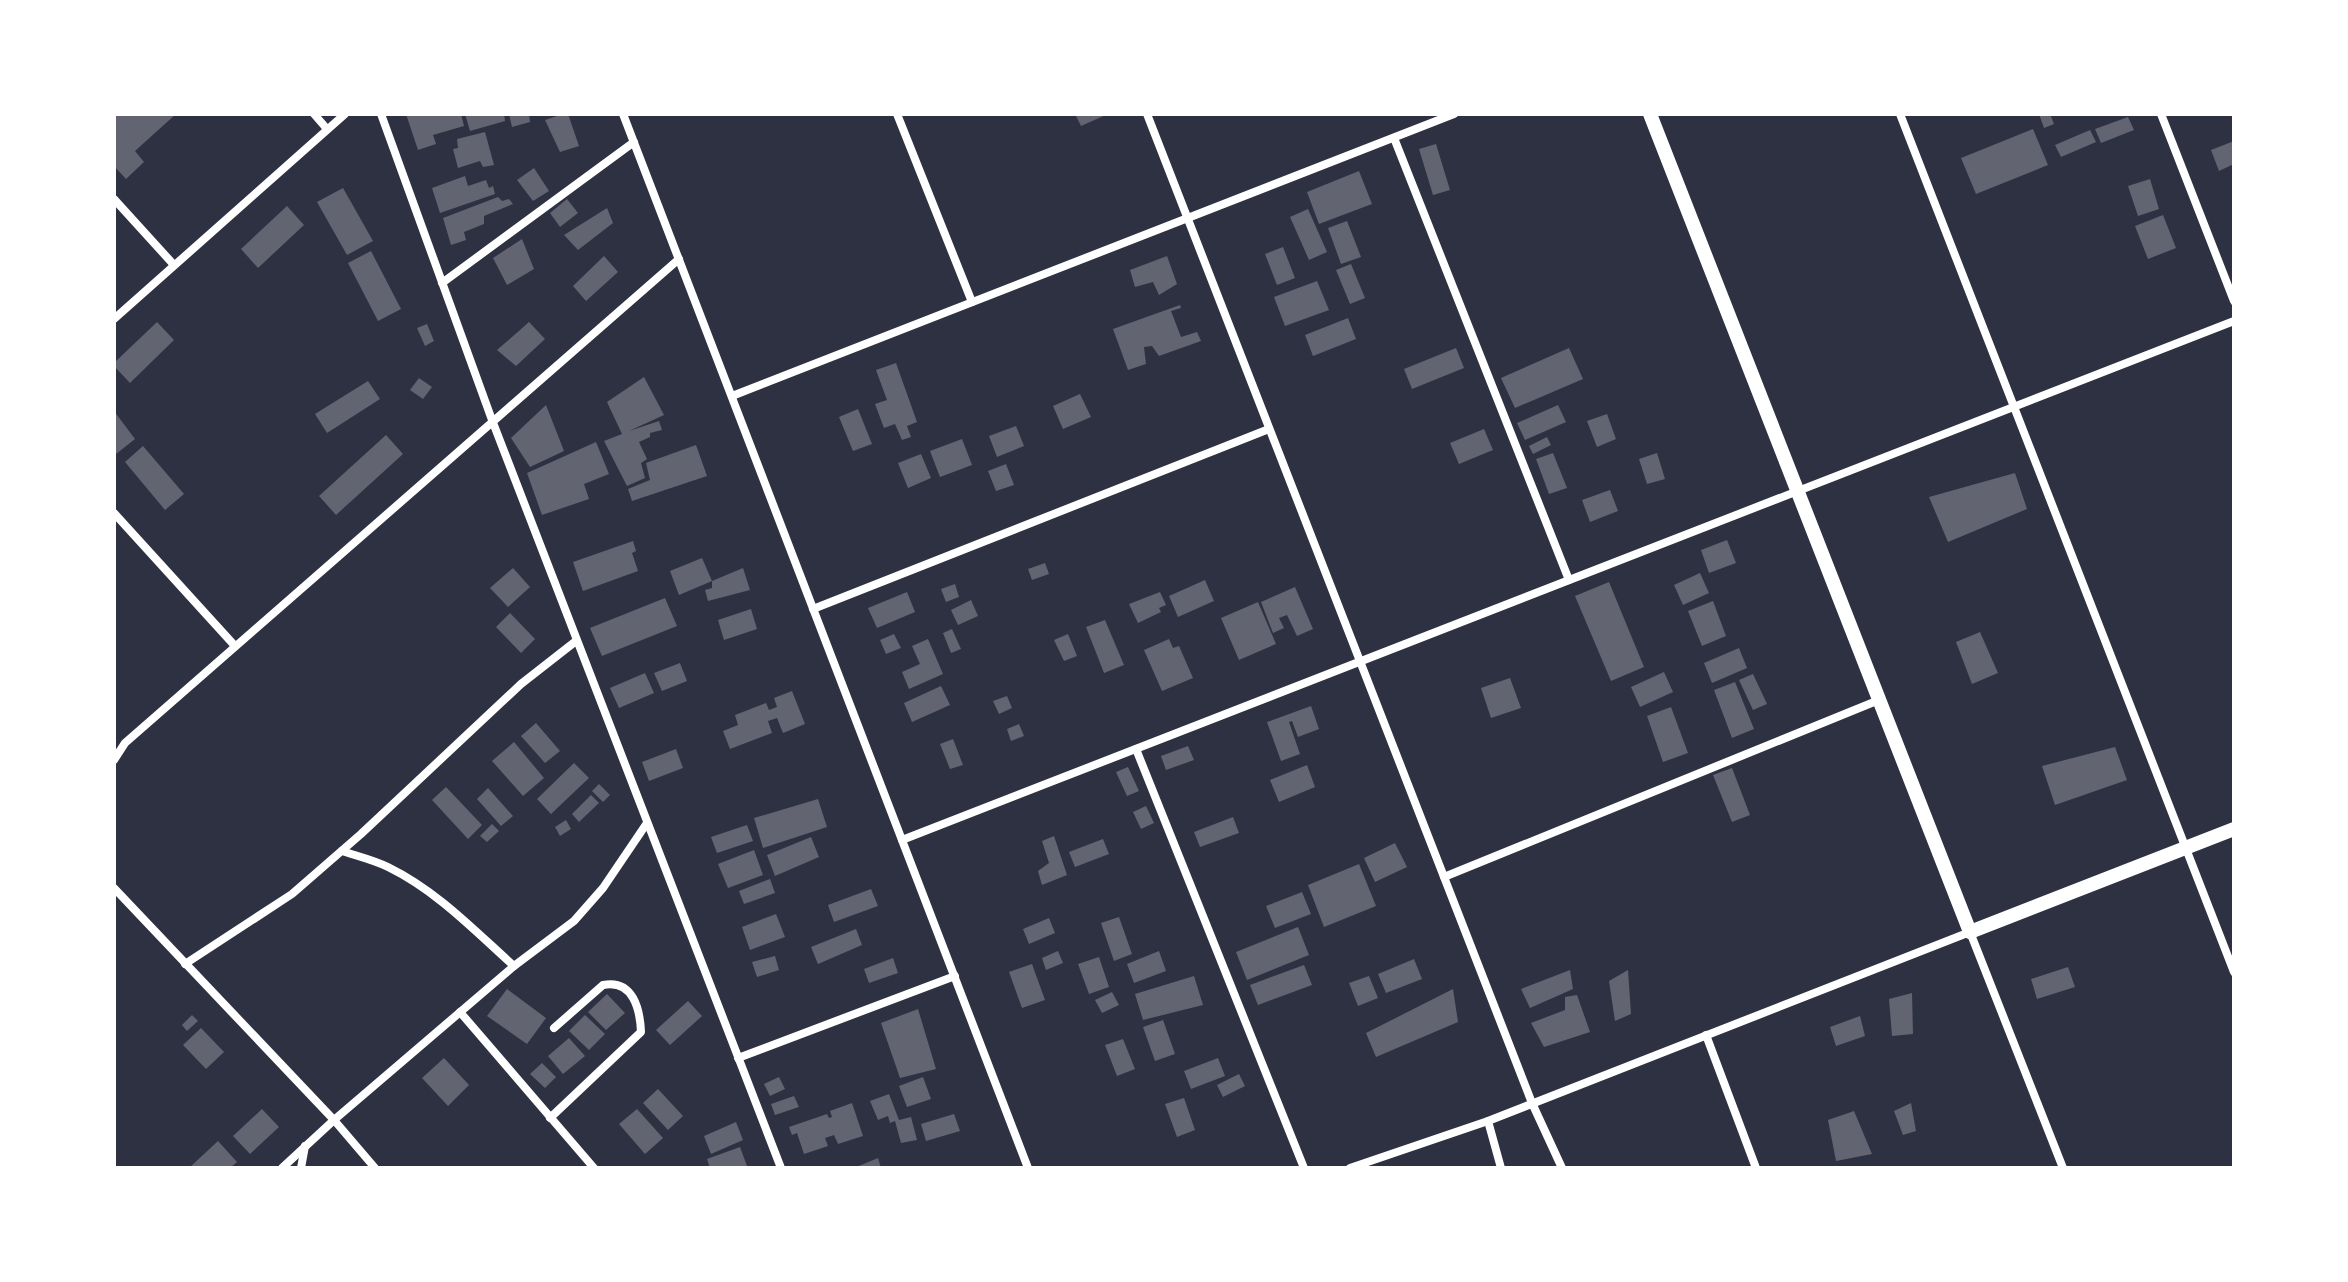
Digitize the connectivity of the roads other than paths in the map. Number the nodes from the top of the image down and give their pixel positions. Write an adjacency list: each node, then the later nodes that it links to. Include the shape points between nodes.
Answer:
1 (314, 114): 11 (street)
2 (345, 114): 11 (street)
3 (381, 114): 18 (street)
4 (623, 114): 13 (street)
5 (897, 114): 20 (street)
6 (1147, 114): 15 (street)
7 (1454, 114): 12 (street)
8 (1650, 114): 27 (street)
9 (1900, 114): 24 (street)
10 (2161, 114): 19 (street)
11 (327, 129): 17 (street)
12 (1394, 138): 15 (street); 29 (street)
13 (634, 142): 16 (street); 18 (street)
14 (114, 199): 17 (street)
15 (1187, 218): 20 (street); 26 (street)
16 (679, 259): 23 (street); 25 (street)
17 (174, 265): 21 (street)
18 (442, 283): 25 (street)
19 (2234, 301)
20 (972, 302): 23 (street)
21 (114, 319)
22 (2234, 321): 24 (street)
23 (732, 396): 30 (street)
24 (2014, 406): 27 (street); 42 (street)
25 (492, 420): 31 (street); 32 (street)
26 (1269, 429): 30 (street); 33 (street)
27 (1797, 491): 29 (street); 34 (street)
28 (114, 513): 32 (street)
29 (1569, 580): 33 (street)
30 (813, 609): 41 (street)
31 (576, 641): 39 (street); 43 (street, via 521,684)
32 (235, 646): 36 (street)
33 (1360, 662): 37 (street); 44 (street)
34 (1879, 700): 44 (street); 46 (street)
35 (114, 741): 36 (street)
36 (125, 743): 38 (street)
37 (1136, 749): 41 (street); 66 (street)
38 (114, 760)
39 (647, 823): 48 (street, via 588,907); 54 (street)
40 (2234, 829): 42 (street)
41 (902, 840): 50 (street)
42 (2186, 848): 46 (street); 49 (street)
43 (342, 851): 47 (street, via 292,894); 48 (street, via 386,865 419,884)
44 (1444, 877): 55 (street)
45 (114, 888): 47 (street)
46 (1970, 932): 53 (street); 71 (street)
47 (185, 964): 57 (street)
48 (514, 966): 51 (street)
49 (2234, 972)
50 (955, 976): 54 (street); 65 (street)
51 (460, 1012): 56 (street); 57 (street)
52 (554, 1028): 56 (street, via 612,983 624,986 640,1009 641,1032)
53 (1706, 1035): 55 (street); 70 (street)
54 (738, 1058): 64 (street)
55 (1532, 1103): 58 (street); 69 (street)
56 (550, 1118): 63 (street)
57 (334, 1120): 59 (street); 62 (street)
58 (1488, 1121): 67 (street); 68 (street)
59 (305, 1146): 60 (street); 61 (street)
60 (282, 1168)
61 (301, 1168)
62 (375, 1168)
63 (594, 1168)
64 (781, 1168)
65 (1028, 1168)
66 (1304, 1168)
67 (1350, 1168)
68 (1501, 1168)
69 (1562, 1168)
70 (1756, 1168)
71 (2063, 1168)

